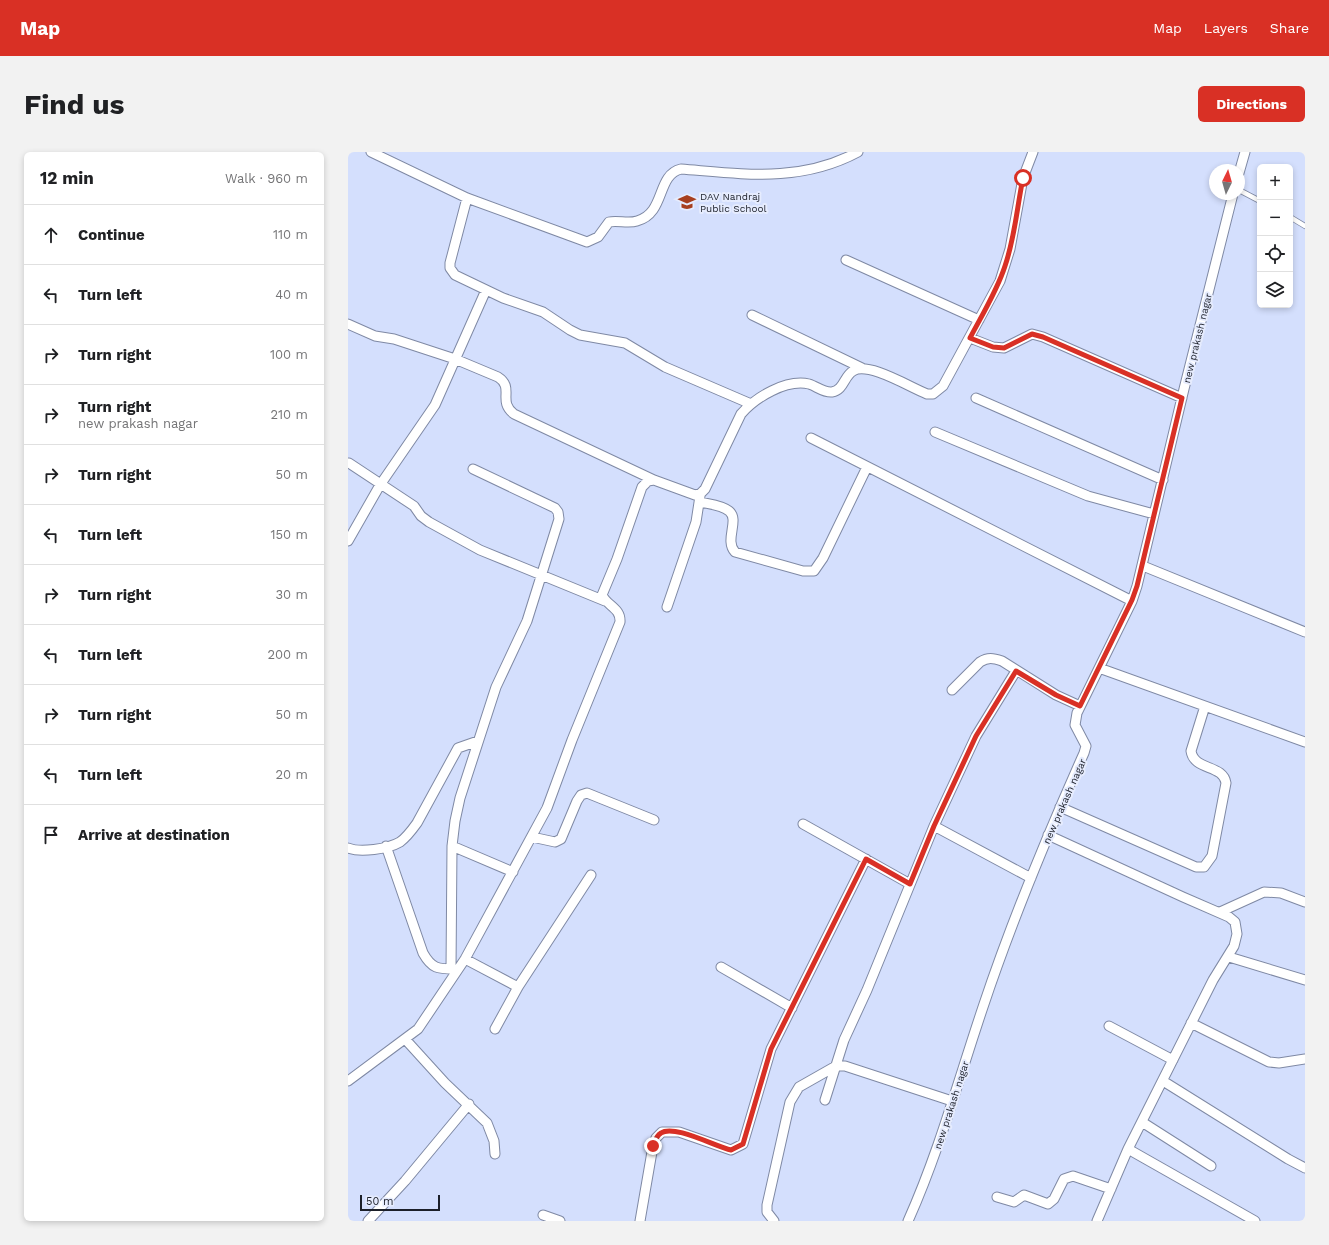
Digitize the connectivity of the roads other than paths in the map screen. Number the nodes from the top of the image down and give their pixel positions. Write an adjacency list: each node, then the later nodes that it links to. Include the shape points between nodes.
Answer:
1 (371, 152): 7 (street)
2 (858, 152): 7 (street, via 826,167 809,171 746,175 681,169 674,171 668,175 658,203 644,218 637,221 609,222 598,237 587,242)
3 (1033, 152): 15 (street, via 1023,178 1005,266 1000,281)
4 (1245, 152): 5 (street)
5 (1242, 164)
6 (1245, 193): 9 (lane)
7 (467, 198): 13 (street, via 450,268 455,275)
8 (1232, 200): 21 (street, new prakash nagar)
9 (1258, 200)
10 (1293, 219): 11 (lane)
11 (1305, 226)
12 (846, 260): 15 (street)
13 (486, 290): 18 (street); 22 (street, via 543,312 580,334 625,343 665,367)
14 (752, 315): 19 (street)
15 (979, 320): 17 (street)
16 (348, 324): 18 (street, via 375,336 394,339)
17 (970, 338): 19 (street, via 943,386 933,394 918,391 874,370); 21 (street, via 993,347 1004,348 1032,334 1043,337)
18 (455, 359): 28 (street, via 504,381 504,401 507,409 514,414); 30 (street, via 435,405)
19 (862, 368): 22 (street, via 855,369 843,384 832,392 799,382 765,395)
20 (976, 398): 29 (street)
21 (1182, 398): 29 (street, new prakash nagar)
22 (751, 404): 31 (street, via 741,414)
23 (935, 432): 32 (street, via 1088,496)
24 (811, 438): 26 (street)
25 (350, 463): 30 (street)
26 (868, 467): 31 (street, via 824,558 814,571 803,571 736,552 730,541 733,524 729,511); 36 (street)
27 (473, 469): 35 (street, via 555,508 558,512 559,519)
28 (654, 480): 31 (street); 37 (street, via 648,481 638,493 617,559 602,594)
29 (1162, 480): 32 (street, new prakash nagar)
30 (380, 485): 33 (street); 35 (street, via 414,506 429,522 480,550)
31 (700, 498): 38 (street, via 688,548)
32 (1154, 514): 34 (street, new prakash nagar)
33 (348, 541)
34 (1143, 566): 36 (street, new prakash nagar); 39 (street)
35 (541, 576): 37 (street); 45 (street, via 527,621 496,687)
36 (1132, 600): 40 (street, new prakash nagar)
37 (605, 601): 52 (street, via 618,611 620,622 572,740 553,795)
38 (667, 607)
39 (1305, 632)
40 (1099, 668): 43 (street, new prakash nagar); 44 (street)
41 (1016, 671): 42 (street, via 1002,661 986,658); 43 (street); 50 (street, via 976,736)
42 (952, 690)
43 (1080, 706): 47 (street, new prakash nagar, via 1075,725 1086,746)
44 (1205, 706): 46 (street); 47 (street, via 1191,751 1192,758 1221,773 1226,783 1214,851 1204,867 1196,867)
45 (478, 741): 53 (street, via 458,748 412,829 399,842); 54 (street, via 460,798)
46 (1305, 742)
47 (1060, 807): 51 (street, new prakash nagar)
48 (654, 820): 52 (street, via 587,793 581,795 577,801 561,839 555,842)
49 (803, 824): 56 (street)
50 (934, 826): 59 (street); 60 (street)
51 (1048, 835): 59 (street, new prakash nagar); 62 (street)
52 (532, 837): 57 (street)
53 (386, 846): 55 (street, via 367,850); 66 (street, via 423,954 429,964 438,969)
54 (452, 846): 57 (street); 66 (street)
55 (348, 848)
56 (866, 859): 60 (street); 69 (street)
57 (513, 872): 64 (street)
58 (591, 875): 68 (street)
59 (1031, 878): 80 (street, new prakash nagar, via 994,976)
60 (910, 884): 76 (street, via 844,1040)
61 (1305, 902): 62 (street, via 1281,893 1264,892)
62 (1220, 912): 63 (street, via 1235,922 1237,934)
63 (1229, 957): 67 (street); 70 (street, via 1213,980)
64 (465, 959): 66 (street); 68 (street)
65 (721, 967): 69 (street)
66 (455, 969): 73 (street, via 423,1022)
67 (1305, 980)
68 (518, 987): 72 (street)
69 (792, 1008): 93 (street, via 771,1049 743,1144 731,1150 679,1132 662,1132 653,1146)
70 (1191, 1024): 74 (street, via 1269,1062); 75 (street)
71 (1109, 1026): 75 (street)
72 (495, 1029)
73 (405, 1039): 77 (street); 81 (street, via 445,1083)
74 (1305, 1059)
75 (1173, 1060): 78 (street)
76 (836, 1066): 79 (street); 80 (street, via 846,1066); 94 (street, via 799,1087 790,1102 767,1205 767,1212)
77 (348, 1081)
78 (1162, 1081): 82 (street); 86 (street)
79 (826, 1100)
80 (952, 1101): 95 (street, new prakash nagar, via 932,1166)
81 (469, 1104): 84 (street, via 487,1123 494,1141); 91 (street)
82 (1142, 1122): 83 (street); 85 (street)
83 (1128, 1148): 87 (street); 89 (street)
84 (495, 1154)
85 (1211, 1166)
86 (1305, 1168)
87 (1111, 1189): 88 (street, via 1073,1176 1064,1179 1054,1199 1048,1204 1024,1195 1014,1202); 96 (street)
88 (997, 1197)
89 (1237, 1211): 97 (street); 98 (street)
90 (543, 1215): 92 (street)
91 (368, 1221)
92 (560, 1221)
93 (640, 1221)
94 (774, 1221)
95 (908, 1221)
96 (1097, 1221)
97 (1238, 1221)
98 (1255, 1221)

